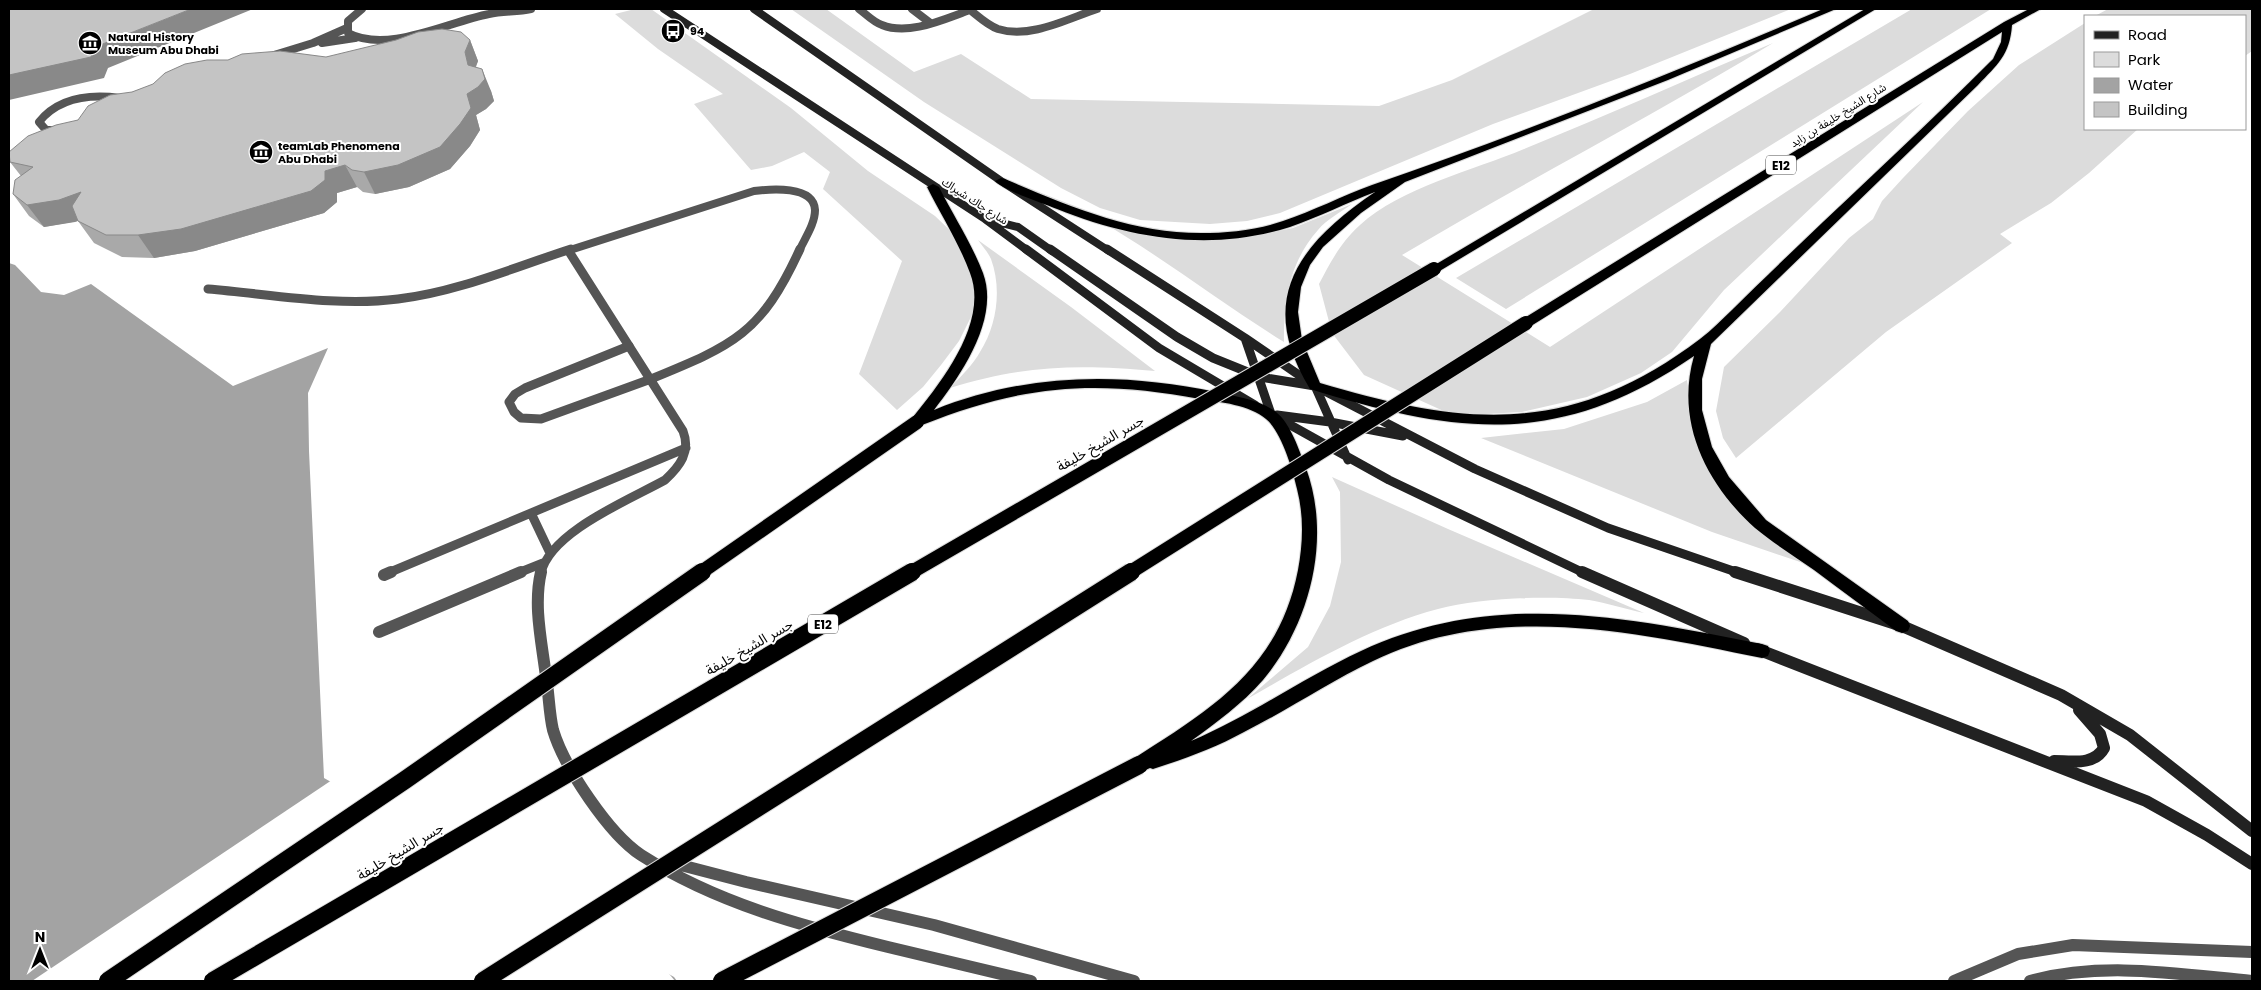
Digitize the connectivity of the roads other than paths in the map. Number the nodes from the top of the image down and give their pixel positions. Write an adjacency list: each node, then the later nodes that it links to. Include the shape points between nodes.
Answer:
1 (362, 9): 16 (street, via 348,21)
2 (507, 9): 13 (street)
3 (531, 9): 13 (street)
4 (664, 9): 26 (street, شارع جاك شيراك)
5 (754, 9): 24 (street)
6 (859, 9): 14 (street, via 890,28)
7 (912, 9): 14 (street)
8 (969, 9): 9 (street, via 997,29 1017,32); 14 (street)
9 (1097, 9)
10 (1831, 9): 25 (highway)
11 (1871, 9): 57 (highway, جسر الشيخ خليفة / E12, bridge, via 1434,269)
12 (2036, 9): 15 (highway, شارع الشيخ خليفة بن زايد / E12)
13 (489, 14): 17 (street, via 388,40)
14 (929, 22)
15 (2007, 24): 31 (highway, via 2003,51 1993,64); 58 (highway, شارع الشيخ خليفة بن زايد / E12, bridge, via 1526,323)
16 (347, 28): 17 (street); 18 (street)
17 (355, 38): 18 (street)
18 (314, 44): 19 (street)
19 (267, 57)
20 (128, 96): 21 (street)
21 (119, 99): 22 (street); 23 (street, via 103,96 72,100 52,107 39,122 46,130)
22 (115, 108)
23 (68, 129)
24 (1001, 181): 25 (highway, via 1105,224 1151,234 1200,237 1245,234 1287,224); 30 (street)
25 (1400, 181): 35 (highway, via 1339,223 1309,256 1300,272 1292,300 1292,326 1300,356)
26 (933, 187): 27 (street, شارع جاك شيراك); 37 (highway, via 977,274 980,302 975,330 965,352 936,399)
27 (985, 219): 33 (street, via 1018,227 1177,337 1214,358); 36 (street, شارع جاك شيراك, via 1159,348)
28 (568, 250): 29 (street, via 446,289 392,300 332,301); 32 (street); 34 (street, via 754,191 788,189 812,201 815,207 813,220 763,316 723,348)
29 (208, 289)
30 (1245, 338): 33 (street); 35 (street)
31 (1705, 343): 35 (highway, via 1616,397 1535,419 1502,422 1440,418 1378,406); 46 (highway, via 1696,375 1695,411 1706,449 1729,488 1761,524)
32 (629, 346): 34 (street); 34 (street, via 525,388 509,402 513,411 526,422 541,419)
33 (1260, 377): 35 (street); 36 (street)
34 (651, 379): 40 (street, via 683,431)
35 (1315, 386): 38 (street); 39 (street)
36 (1271, 414): 37 (highway, via 1183,390 1092,382 1006,391 964,402); 38 (street); 41 (street, شارع جاك شيراك); 51 (highway, via 1303,482 1310,533 1308,560 1292,617 1258,674 1215,713)
37 (917, 422): 56 (highway, bridge, via 405,780)
38 (1330, 422): 39 (street); 41 (street)
39 (1414, 438): 46 (street, via 1608,528)
40 (686, 448): 42 (street); 43 (street, via 676,470 666,480 586,522)
41 (1348, 460): 48 (street, شارع جاك شيراك, via 1573,568)
42 (531, 513): 43 (street); 45 (street)
43 (550, 553): 44 (street)
44 (543, 563): 47 (street); 53 (street, via 538,612 553,728 566,761 584,792 607,822)
45 (384, 575)
46 (1902, 626): 49 (street)
47 (379, 632)
48 (1762, 651): 50 (street, شارع جاك شيراك); 51 (highway, via 1588,620 1523,619 1478,623 1422,636 1378,652 1205,744)
49 (2061, 695): 50 (street, via 2092,720 2103,738 2104,747 2094,759); 52 (street, via 2130,735)
50 (2046, 761): 54 (street, شارع جاك شيراك, via 2146,802)
51 (1139, 765): 59 (highway, bridge)
52 (2252, 831)
53 (640, 854): 60 (street, via 730,900 775,917); 61 (street, via 934,925)
54 (2252, 864)
55 (2252, 952): 62 (street, via 2074,945 2018,954)
56 (108, 981)
57 (213, 981)
58 (483, 981)
59 (722, 981)
60 (1031, 981)
61 (1134, 981)
62 (1954, 981)
63 (2030, 981): 64 (street, via 2090,970)
64 (2252, 981)

